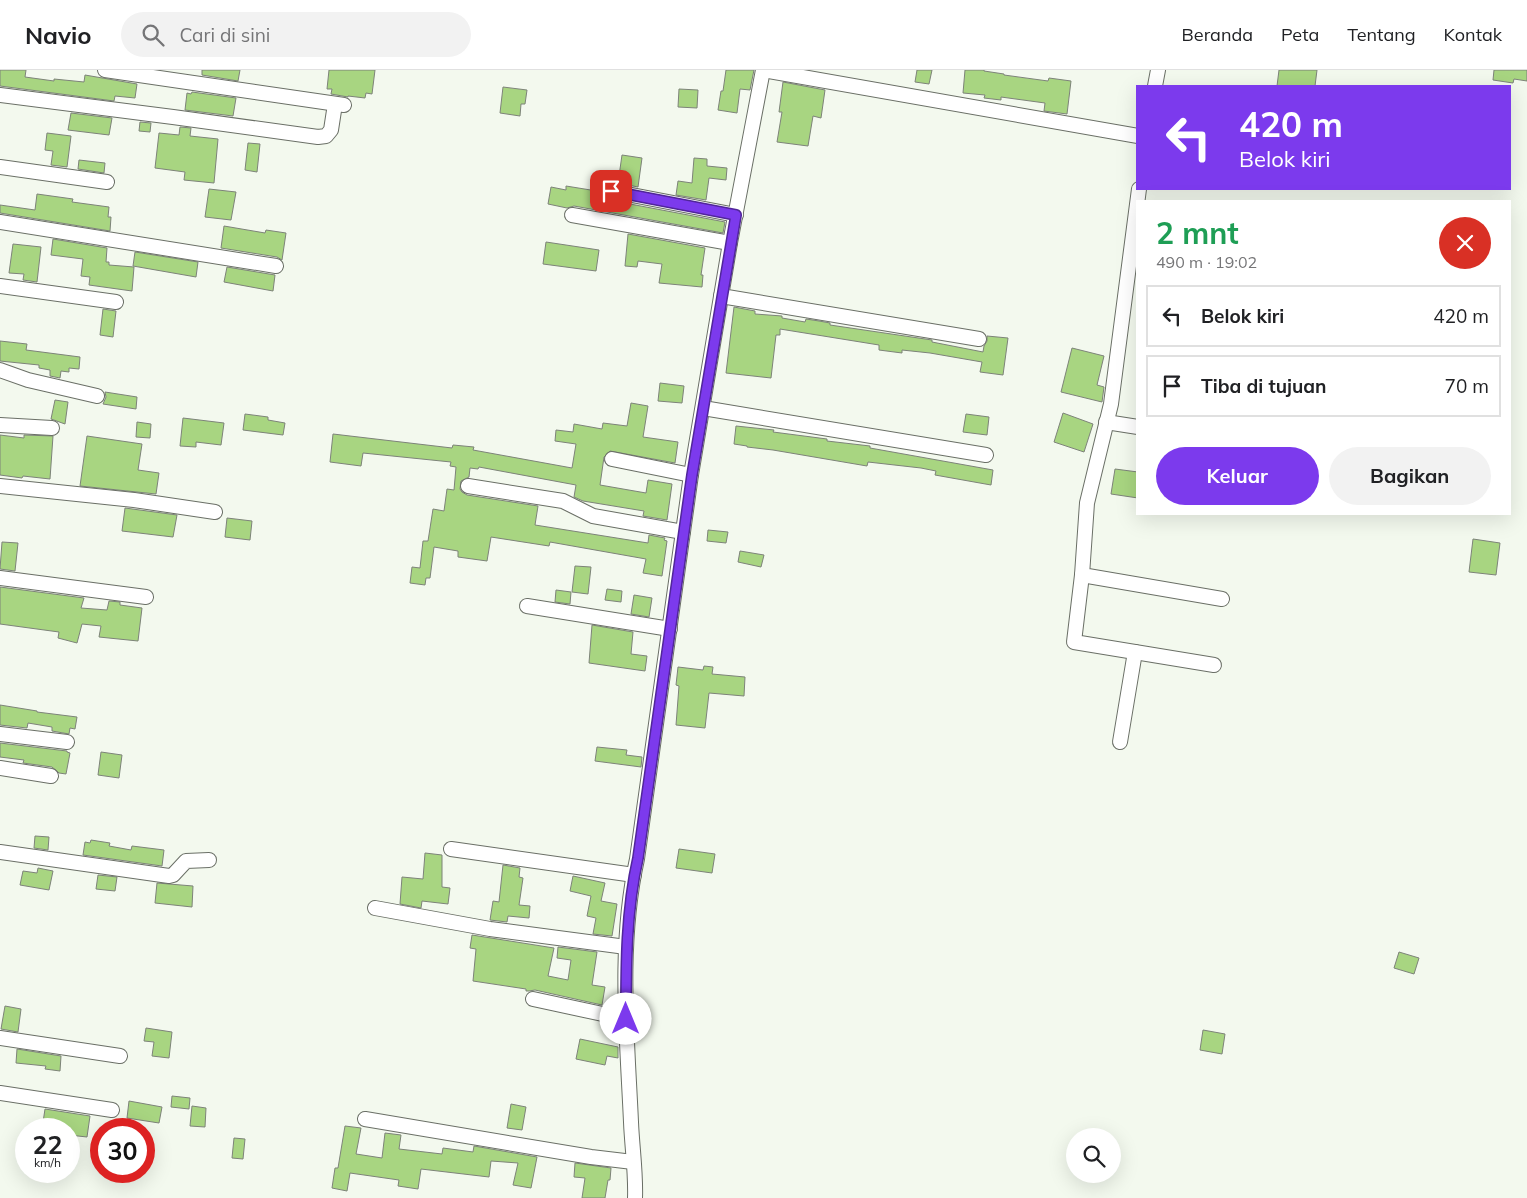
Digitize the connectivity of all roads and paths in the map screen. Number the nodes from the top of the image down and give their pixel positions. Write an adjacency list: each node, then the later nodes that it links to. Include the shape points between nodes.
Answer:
1 (105, 70): 5 (street, via 340,105 331,130 326,136 318,137)
2 (763, 70): 6 (street); 12 (street)
3 (1158, 70): 4 (street)
4 (1155, 85)
5 (0, 95)
6 (1136, 136)
7 (0, 167): 8 (street)
8 (107, 182)
9 (611, 191): 12 (street)
10 (1136, 206): 23 (street, via 1118,356)
11 (572, 215): 14 (street)
12 (736, 215): 14 (street)
13 (0, 222): 15 (street)
14 (730, 243): 17 (street)
15 (276, 266)
16 (0, 286): 18 (street)
17 (721, 296): 19 (street); 22 (street)
18 (116, 302)
19 (980, 339)
20 (0, 370): 21 (street)
21 (97, 396)
22 (703, 408): 27 (street); 29 (street)
23 (1106, 422): 25 (street); 34 (street, via 1087,503)
24 (0, 425): 26 (street)
25 (1136, 427)
26 (52, 428)
27 (986, 455)
28 (612, 459): 29 (street)
29 (692, 475): 33 (street)
30 (0, 486): 32 (street)
31 (468, 486): 33 (street, via 563,501 593,516)
32 (215, 512)
33 (684, 532): 39 (street)
34 (1082, 575): 37 (street); 40 (street, via 1074,642)
35 (0, 578): 36 (street)
36 (146, 597)
37 (1222, 599)
38 (528, 606): 39 (street)
39 (670, 629): 50 (street)
40 (1135, 652): 41 (street); 44 (street)
41 (1214, 665)
42 (0, 734): 43 (street)
43 (67, 742)
44 (1120, 742)
45 (0, 768): 46 (street)
46 (51, 776)
47 (451, 849): 50 (street)
48 (0, 852): 49 (street, via 169,876 186,861)
49 (209, 860)
50 (634, 875): 52 (street)
51 (375, 908): 52 (street, via 490,929)
52 (626, 947): 54 (street)
53 (533, 999): 54 (street)
54 (626, 1019): 60 (street)
55 (0, 1038): 56 (street)
56 (120, 1056)
57 (0, 1093): 58 (street)
58 (112, 1110)
59 (365, 1119): 60 (street)
60 (633, 1162): 61 (street)
61 (635, 1198)

